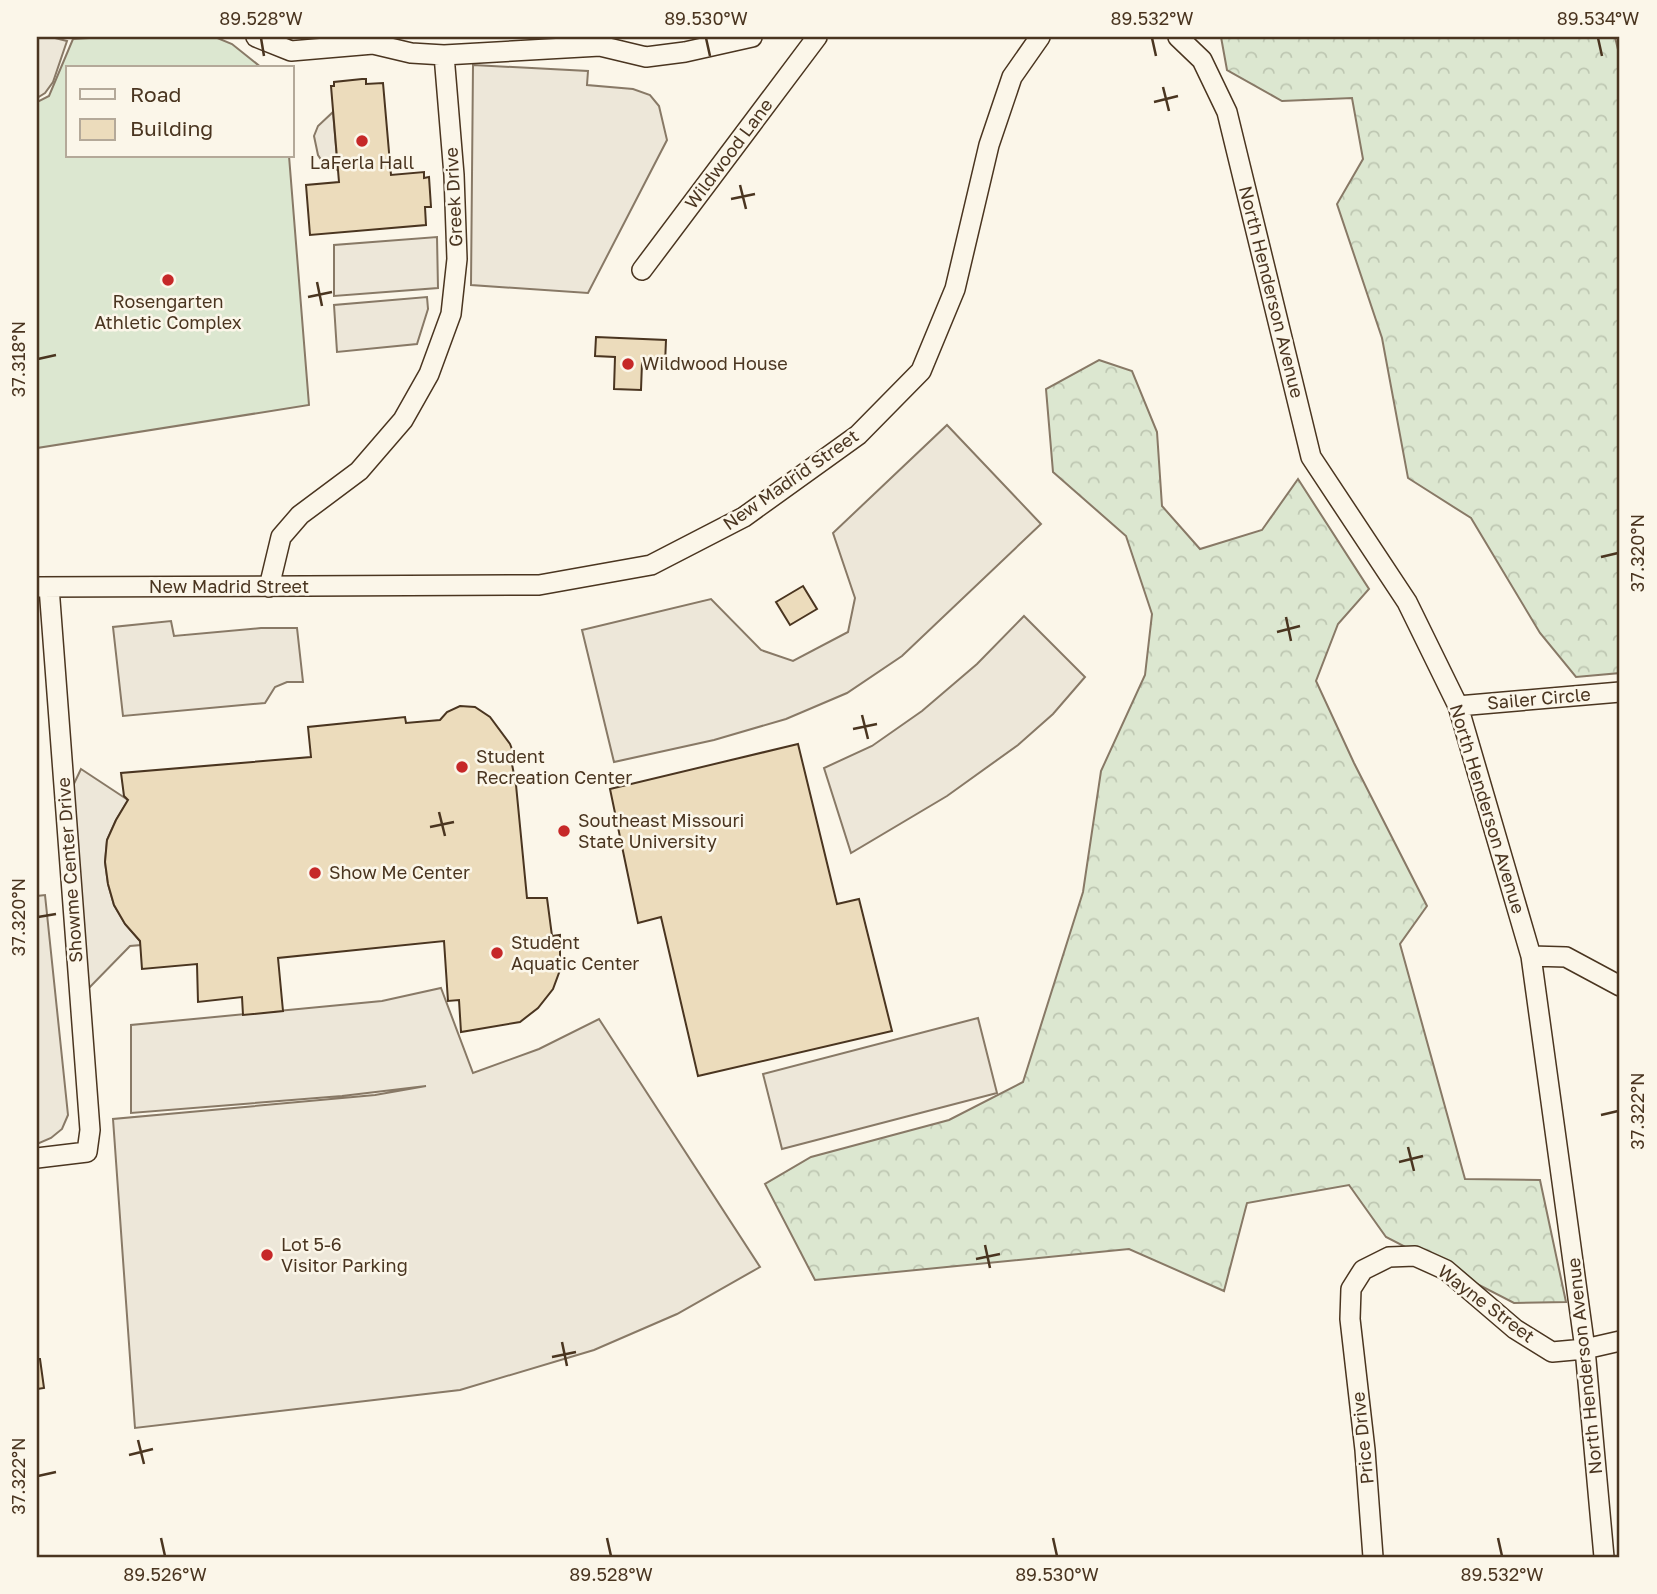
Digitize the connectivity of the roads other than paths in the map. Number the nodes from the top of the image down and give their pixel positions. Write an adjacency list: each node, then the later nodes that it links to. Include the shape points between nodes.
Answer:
1 (256, 37): 7 (street, via 291,51 373,44)
2 (752, 37): 7 (street, via 646,57 600,46)
3 (817, 37): 9 (street, Wildwood Lane)
4 (1040, 37): 11 (street, New Madrid Street, via 1012,76 989,145 956,289 921,372 858,435 744,517 652,565 539,585)
5 (1178, 37): 8 (street, North Henderson Avenue)
6 (1203, 37): 8 (street)
7 (444, 55): 11 (street, Greek Drive, via 457,259 451,314 429,374 403,420 359,471 300,515 281,537)
8 (1202, 60): 13 (street, North Henderson Avenue, via 1227,112 1311,457 1407,602)
9 (642, 270)
10 (43, 587): 11 (street, New Madrid Street); 16 (street, Showme Center Drive, via 90,1130 87,1152)
11 (269, 587)
12 (1620, 692): 13 (street, Sailer Circle)
13 (1458, 706): 14 (street, North Henderson Avenue)
14 (1531, 956): 15 (street, via 1566,957); 19 (street, North Henderson Avenue)
15 (1620, 986)
16 (37, 1158)
17 (1350, 1319): 19 (street, Wayne Street, via 1351,1289 1363,1270 1389,1257 1415,1256 1446,1269 1514,1329 1552,1352); 20 (street, Price Drive)
18 (1620, 1341): 19 (street, Wayne Street)
19 (1585, 1349): 21 (street, North Henderson Avenue)
20 (1373, 1557)
21 (1604, 1557)

